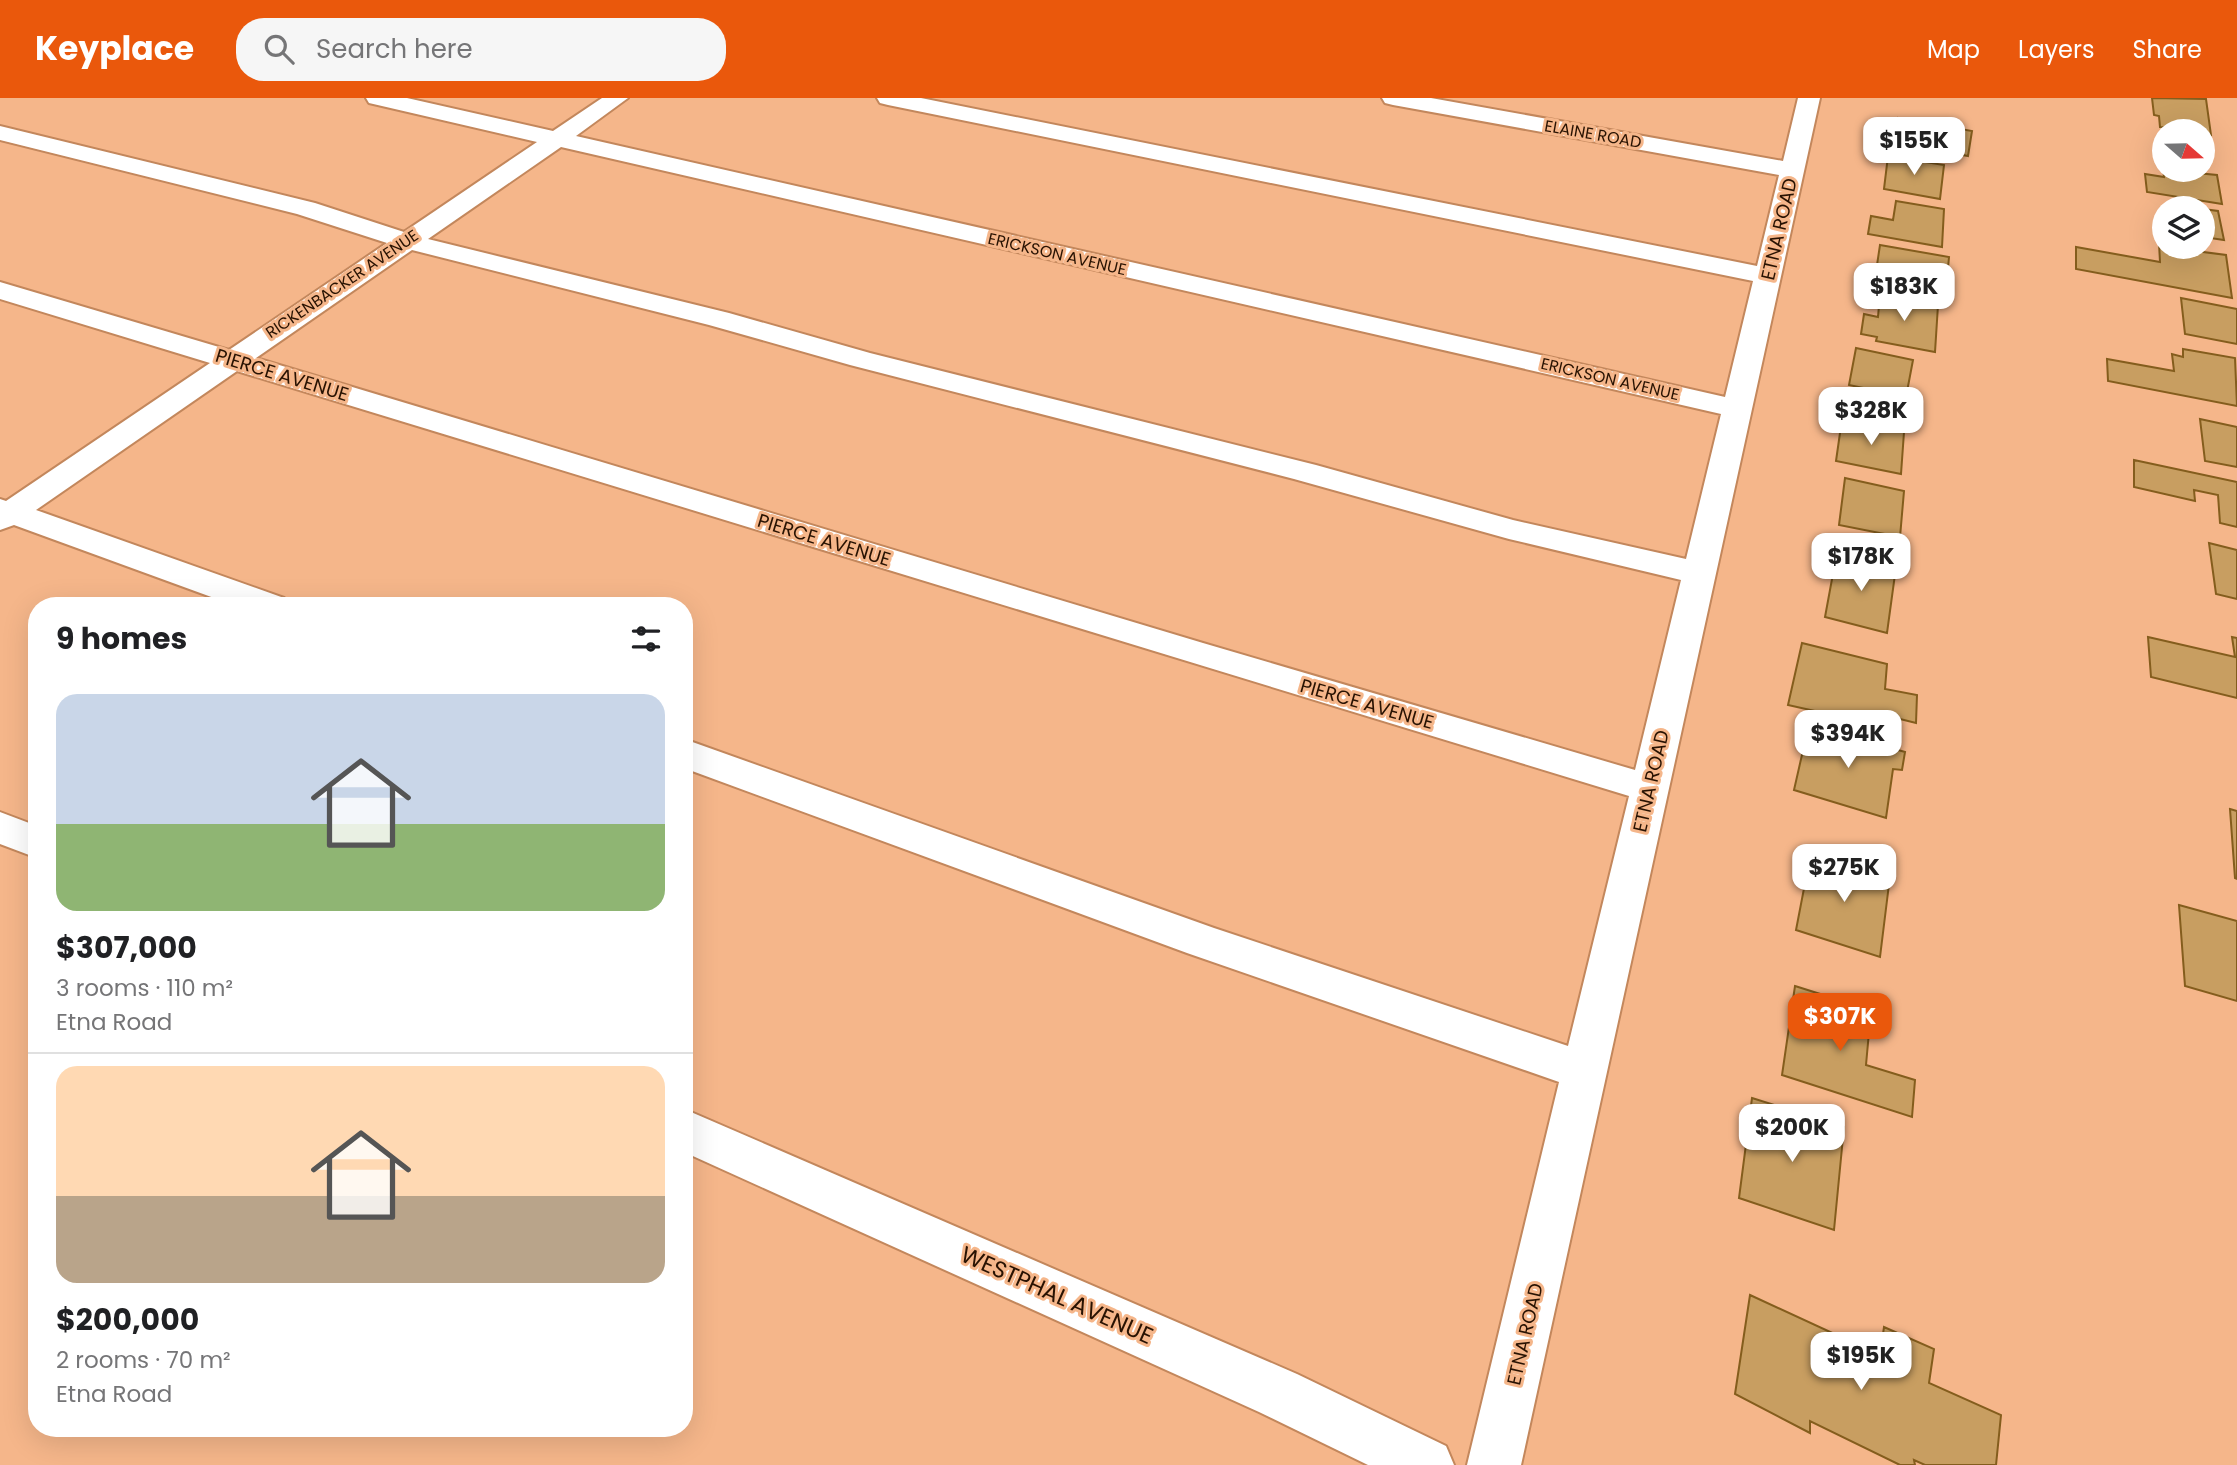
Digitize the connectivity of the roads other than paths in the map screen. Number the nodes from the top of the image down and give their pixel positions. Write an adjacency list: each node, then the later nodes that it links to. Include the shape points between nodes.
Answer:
1 (377, 98): 7 (street, ERICKSON AVENUE)
2 (617, 98): 7 (street, RICKENBACKER AVENUE)
3 (888, 98): 10 (street)
4 (1393, 98): 8 (street, ELAINE ROAD)
5 (1810, 98): 8 (street, ETNA ROAD)
6 (0, 133): 9 (street, via 298,207)
7 (557, 139): 9 (street, RICKENBACKER AVENUE); 13 (street, ERICKSON AVENUE)
8 (1793, 170): 10 (street, ETNA ROAD)
9 (406, 241): 12 (street, RICKENBACKER AVENUE); 15 (street, via 1305,472 1509,529)
10 (1768, 276): 13 (street, ETNA ROAD)
11 (0, 290): 12 (street, PIERCE AVENUE)
12 (233, 359): 14 (street, RICKENBACKER AVENUE); 18 (street, PIERCE AVENUE)
13 (1737, 409): 15 (street, ETNA ROAD)
14 (4, 514): 16 (street)
15 (1699, 573): 18 (street, ETNA ROAD)
16 (246, 597)
17 (693, 756): 21 (street, via 1202,941)
18 (1649, 788): 21 (street, ETNA ROAD)
19 (0, 827): 20 (street)
20 (28, 839)
21 (1586, 1071): 24 (street, ETNA ROAD)
22 (693, 1134): 23 (street, WESTPHAL AVENUE, via 1278,1393)
23 (1427, 1465)
24 (1494, 1465)

